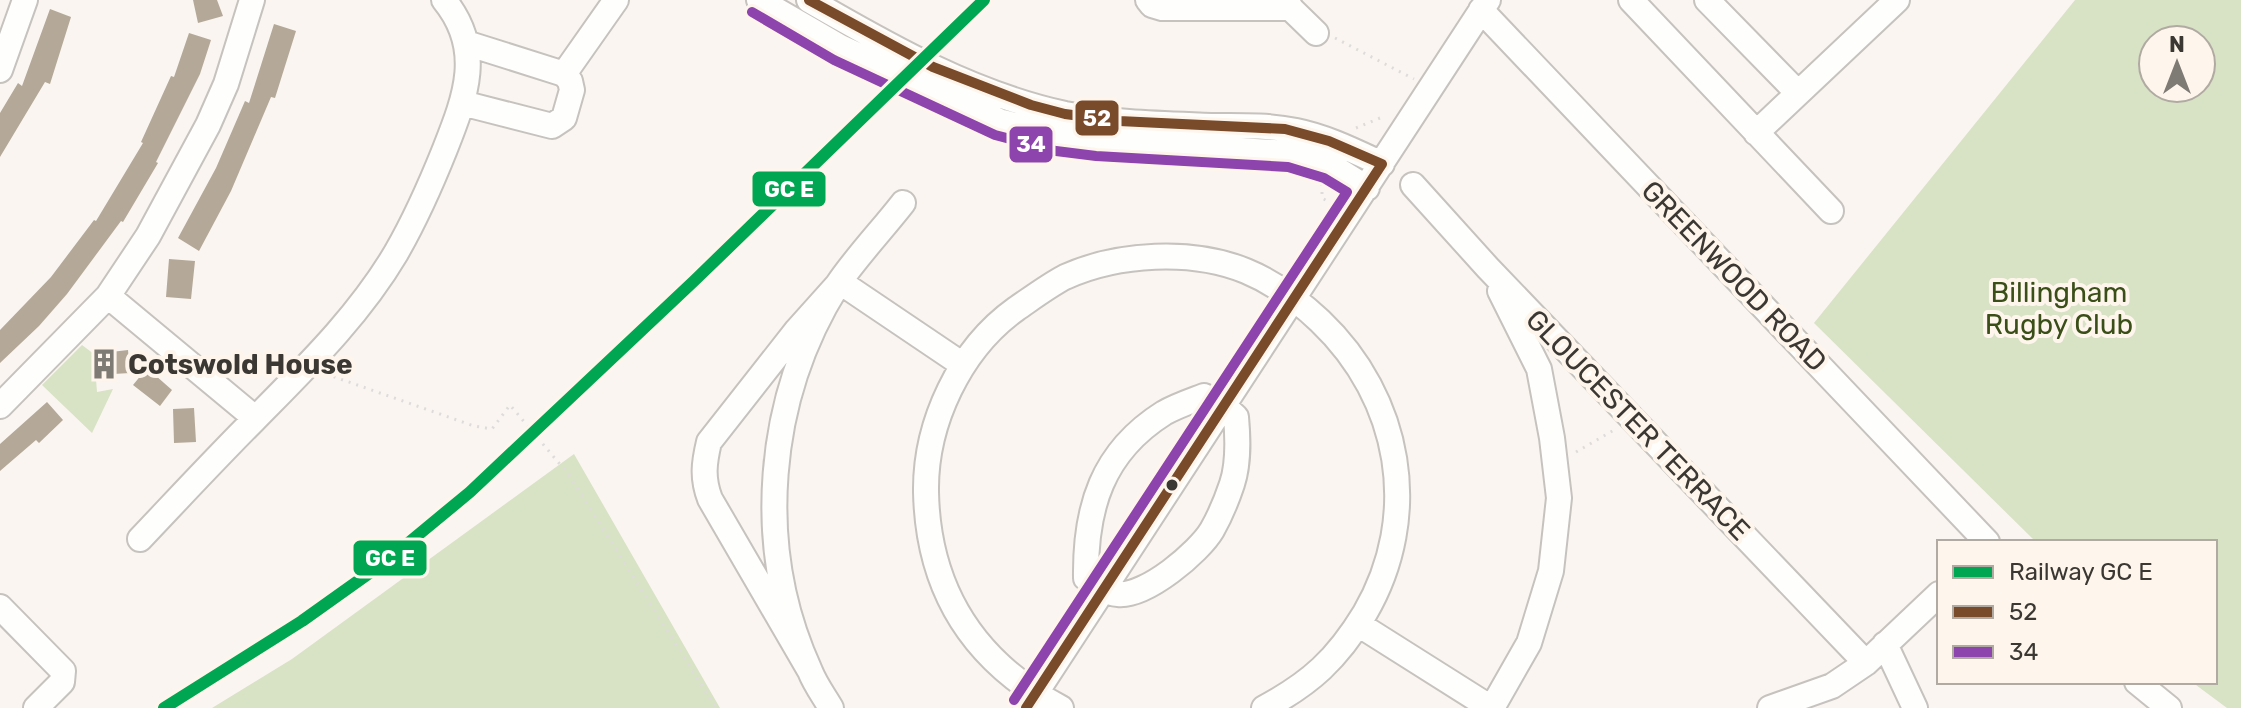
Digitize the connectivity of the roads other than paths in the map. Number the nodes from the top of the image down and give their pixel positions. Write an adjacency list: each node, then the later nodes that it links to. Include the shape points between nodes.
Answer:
1 (25, 0): 15 (street)
2 (252, 0): 28 (street, via 208,125 148,236)
3 (444, 0): 14 (street)
4 (616, 0): 16 (street)
5 (759, 0): 17 (street, via 840,47)
6 (809, 0): 17 (street)
7 (1148, 0): 11 (street, via 1162,8)
8 (1631, 0): 20 (street)
9 (1707, 0): 18 (street)
10 (1897, 0): 18 (street)
11 (1287, 4): 13 (street)
12 (1484, 5): 21 (street); 37 (street, GREENWOOD ROAD)
13 (1316, 33)
14 (466, 43): 16 (street); 19 (street, via 468,76)
15 (0, 70)
16 (564, 74): 19 (street, via 572,90 564,118 552,126)
17 (958, 91): 21 (street, via 1106,119 1299,131); 23 (street, via 999,121 1060,137 1290,153 1330,165)
18 (1797, 92): 20 (street)
19 (462, 103): 35 (street, via 430,185 395,254 355,312)
20 (1756, 133): 25 (street)
21 (1382, 164): 23 (street)
22 (1413, 185): 26 (street, GLOUCESTER TERRACE)
23 (1367, 188): 29 (street)
24 (903, 203): 27 (street)
25 (1831, 211)
26 (1488, 268): 30 (street, GLOUCESTER TERRACE); 32 (street)
27 (840, 282): 31 (street); 44 (street, via 814,328 789,391 774,476 781,575); 44 (street, via 709,442 704,463 710,499)
28 (108, 296): 34 (street); 35 (street)
29 (1294, 297): 31 (street, via 1244,270 1213,261 1178,257 1100,265 1065,277 1018,308); 33 (street); 41 (street, via 1345,346 1372,389 1393,443 1399,490 1392,551)
30 (1570, 352): 32 (street); 43 (street, GLOUCESTER TERRACE)
31 (963, 365): 46 (street, via 931,445 926,483 934,553 952,603 977,645)
32 (1539, 369): 51 (street, via 1559,498 1551,571 1529,643)
33 (1223, 405): 38 (street); 38 (street, via 1236,417 1238,446 1233,482 1212,532 1176,568 1145,588 1121,595); 38 (street, via 1204,396 1164,412 1128,441 1103,477 1085,541 1086,578)
34 (0, 406)
35 (255, 418): 36 (street)
36 (140, 539)
37 (1985, 540)
38 (1103, 590): 46 (street)
39 (1937, 596): 42 (street)
40 (0, 607): 47 (street, via 63,671 62,682)
41 (1358, 624): 50 (street, via 1334,658 1297,690); 51 (street)
42 (1885, 644): 43 (street); 53 (street)
43 (1866, 663): 52 (street, via 1832,686)
44 (810, 671): 48 (street)
45 (2139, 684): 54 (street)
46 (1031, 700): 49 (street)
47 (36, 708)
48 (831, 708)
49 (1061, 708)
50 (1264, 708)
51 (1492, 708)
52 (1770, 708)
53 (1915, 708)
54 (2169, 708)

